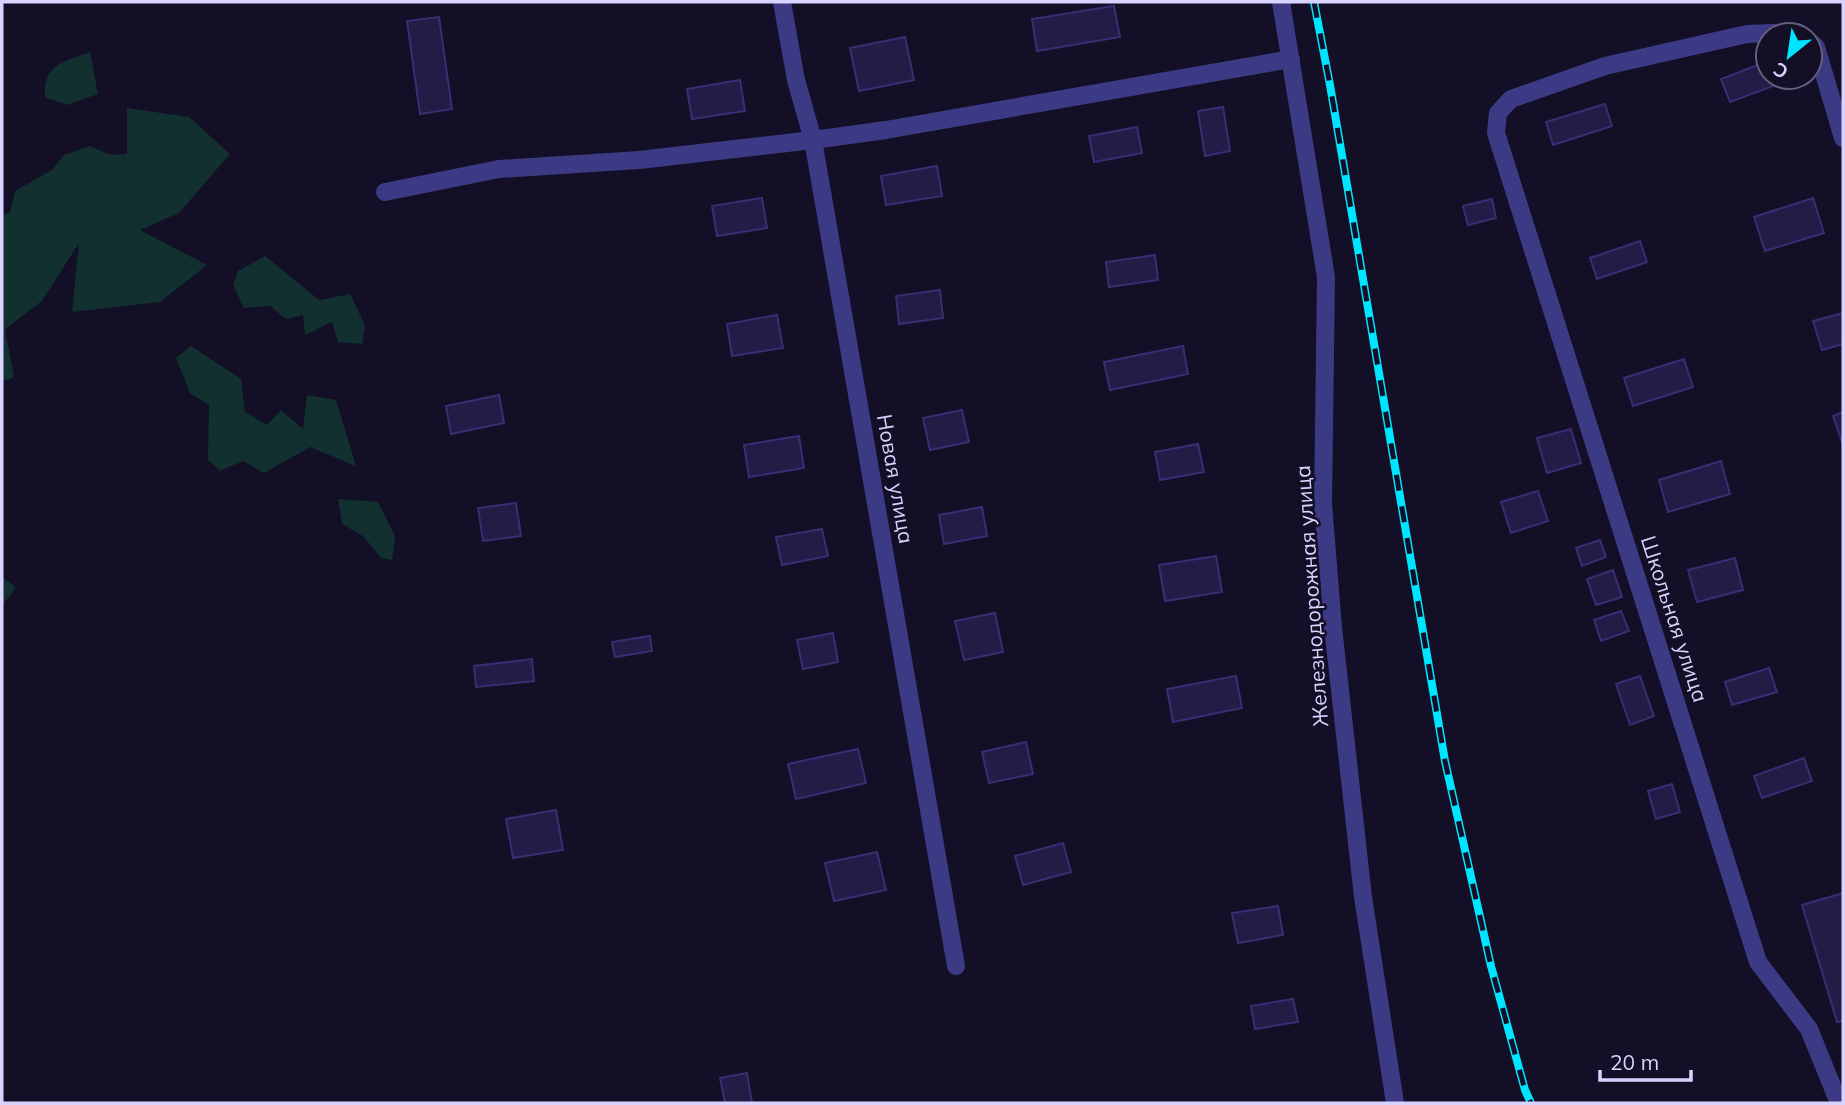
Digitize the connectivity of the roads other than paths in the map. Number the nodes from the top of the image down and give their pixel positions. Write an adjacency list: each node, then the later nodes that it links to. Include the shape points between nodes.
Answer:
1 (782, 2): 7 (street, Новая улица)
2 (1281, 2): 4 (street, Железнодорожная улица)
3 (1754, 34): 11 (street, Школьная улица, via 1605,66 1511,99 1498,113 1496,133 1758,962 1809,1029)
4 (1291, 59): 7 (street); 10 (street, Железнодорожная улица, via 1326,277 1323,504 1333,627 1363,897)
5 (1824, 79): 6 (street)
6 (1843, 138)
7 (813, 140): 8 (street, via 639,160 499,169); 9 (street, Новая улица)
8 (385, 192)
9 (956, 966)
10 (1395, 1103)
11 (1839, 1103)

